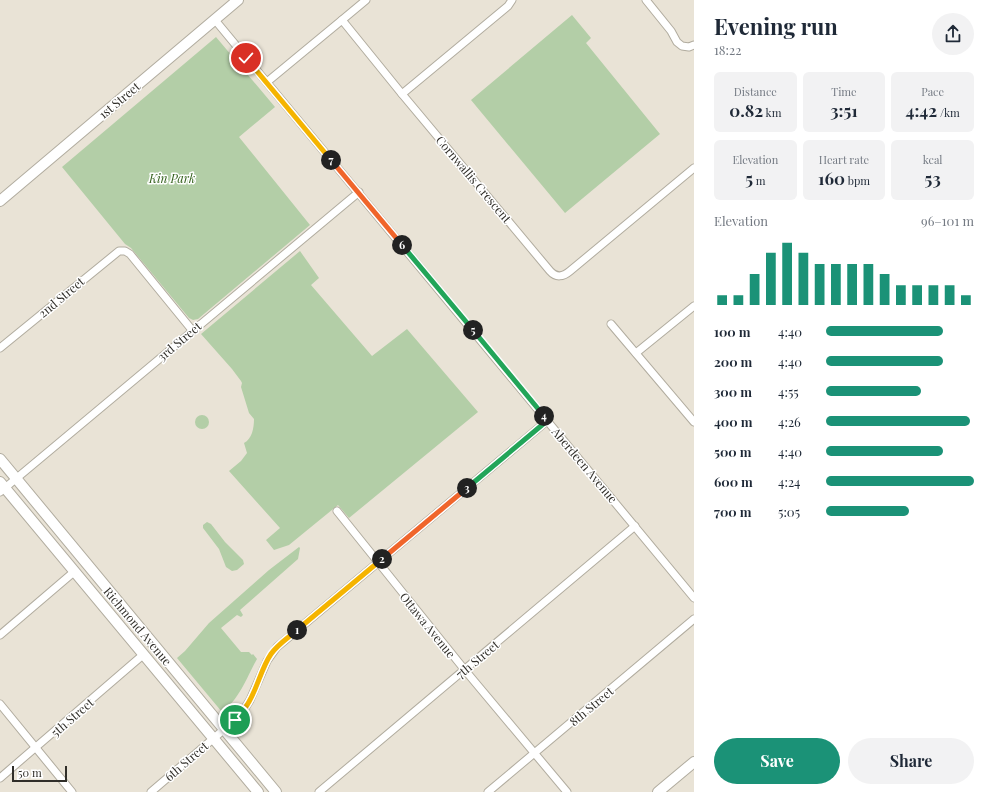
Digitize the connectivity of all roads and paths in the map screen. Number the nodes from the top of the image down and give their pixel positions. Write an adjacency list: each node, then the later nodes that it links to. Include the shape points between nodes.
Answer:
1 (238, 0): 5 (main road, 1st Street)
2 (366, 0): 6 (street)
3 (512, 0): 9 (street)
4 (646, 0): 7 (street, via 671,30 677,42 682,46)
5 (215, 20): 8 (street, Aberdeen Avenue); 12 (main road, 1st Street)
6 (342, 20): 8 (street); 9 (street, Cornwallis Crescent)
7 (694, 45)
8 (267, 82): 11 (street, Aberdeen Avenue)
9 (402, 94): 10 (street, Cornwallis Crescent, via 556,276 563,276 570,271)
10 (694, 168)
11 (358, 192): 15 (street, 3rd Street); 18 (street, Aberdeen Avenue)
12 (0, 201)
13 (694, 306): 17 (street)
14 (611, 324): 17 (street)
15 (192, 330): 16 (street, 2nd Street, via 130,254 119,251); 21 (street, 3rd Street)
16 (0, 348)
17 (636, 353): 19 (street)
18 (548, 420): 24 (street, Aberdeen Avenue); 25 (street, 6th Street)
19 (694, 422)
20 (0, 460): 21 (main road, Richmond Avenue)
21 (16, 478): 22 (street, 3rd Street); 33 (main road, Richmond Avenue)
22 (2, 487): 26 (main road, Richmond Avenue)
23 (336, 511): 25 (street, Ottawa Avenue)
24 (635, 526): 27 (street, Aberdeen Avenue); 31 (street, 7th Street)
25 (378, 562): 31 (street, Ottawa Avenue); 33 (street, 6th Street, via 277,646 267,660 245,708)
26 (74, 571): 29 (street); 30 (main road, Richmond Avenue)
27 (694, 598)
28 (694, 619): 36 (street, 8th Street)
29 (0, 635)
30 (144, 654): 34 (main road, Richmond Avenue); 35 (street, 5th Street)
31 (464, 669): 36 (street, Ottawa Avenue); 43 (street, 7th Street)
32 (0, 704): 35 (street)
33 (224, 729): 34 (street, 6th Street); 42 (main road, Richmond Avenue)
34 (213, 738): 40 (street, 6th Street); 41 (main road, Richmond Avenue)
35 (36, 748): 38 (street, 5th Street); 39 (street)
36 (534, 753): 44 (street, 8th Street); 45 (street, Ottawa Avenue)
37 (694, 762): 46 (main road)
38 (0, 778)
39 (72, 792)
40 (151, 792)
41 (258, 792)
42 (276, 792)
43 (319, 792)
44 (488, 792)
45 (567, 792)
46 (658, 792)

